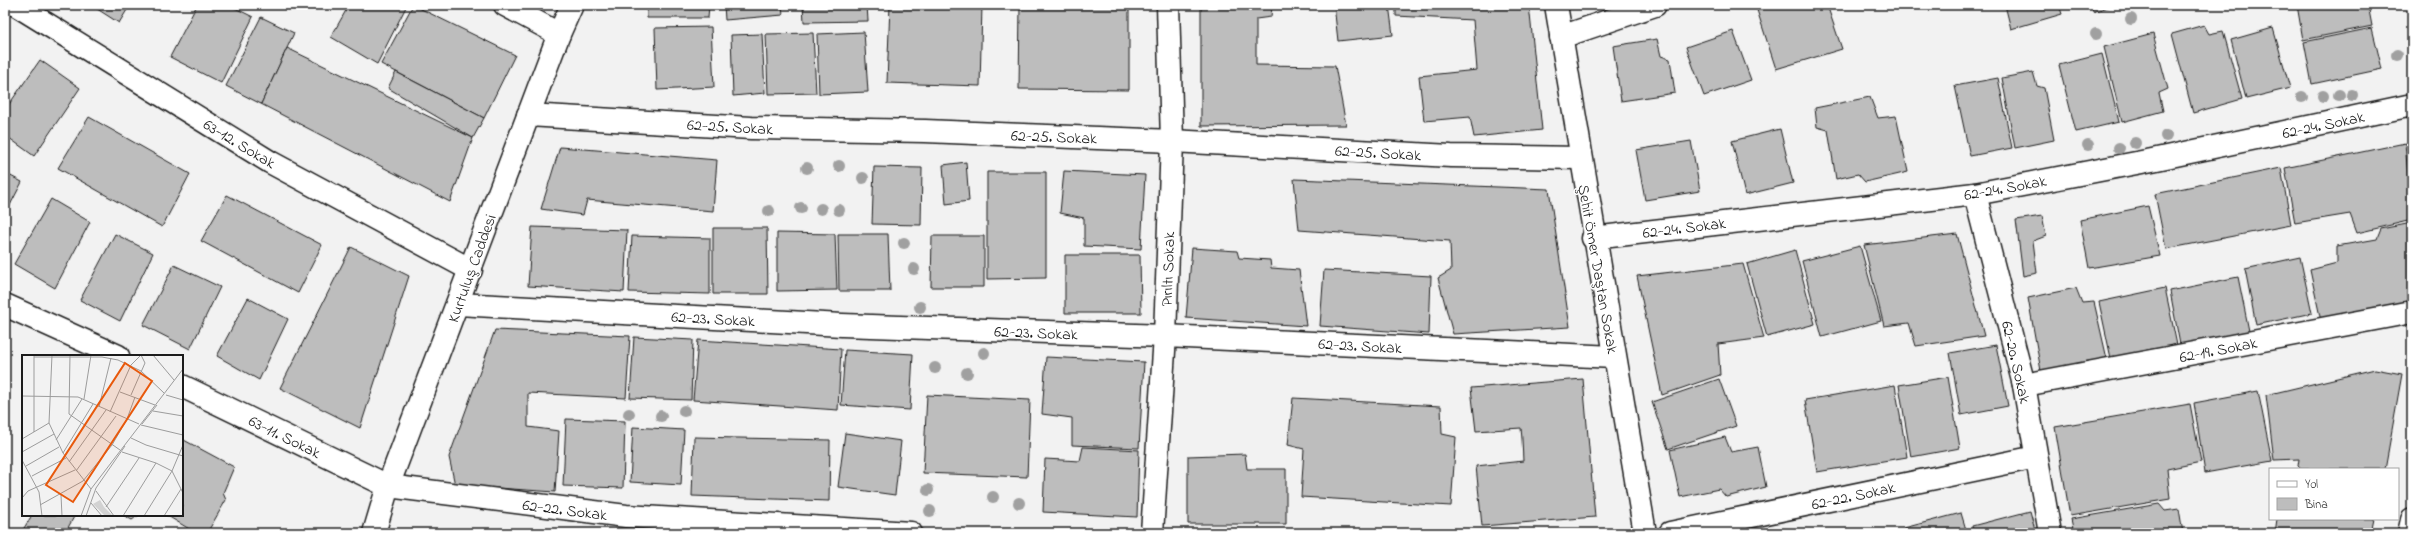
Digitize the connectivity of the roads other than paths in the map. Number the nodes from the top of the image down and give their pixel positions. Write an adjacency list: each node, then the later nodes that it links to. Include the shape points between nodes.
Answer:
1 (16, 5): 15 (street, 63-12. Sokak, via 270,162)
2 (505, 5): 7 (street)
3 (572, 5): 7 (street, Kurtuluş Caddesi)
4 (1168, 5): 11 (street, Pırıltı Sokak)
5 (1556, 5): 8 (street, Şehit Ömer Daştan Sokak)
6 (1655, 5): 8 (street)
7 (559, 34): 10 (street, Kurtuluş Caddesi)
8 (1560, 37): 12 (street, Şehit Ömer Daştan Sokak)
9 (2412, 105): 13 (street, 62-24. Sokak, via 2152,160)
10 (528, 115): 11 (street, 62-25. Sokak, via 751,128); 15 (street, Kurtuluş Caddesi)
11 (1172, 140): 12 (street, 62-25. Sokak, via 1451,156); 19 (street, Pırıltı Sokak)
12 (1580, 158): 14 (street, Şehit Ömer Daştan Sokak)
13 (1975, 194): 14 (street, 62-24. Sokak); 22 (street, 62-20. Sokak)
14 (1593, 238): 21 (street, Şehit Ömer Daştan Sokak)
15 (470, 270): 16 (street, Kurtuluş Caddesi)
16 (458, 304): 19 (street, 62-23. Sokak, via 842,325); 25 (street, Kurtuluş Caddesi)
17 (5, 305): 20 (street)
18 (2412, 312): 22 (street, 62-19. Sokak)
19 (1165, 336): 21 (street, 62-23. Sokak); 29 (street, Pırıltı Sokak)
20 (116, 355)
21 (1614, 358): 30 (street, Şehit Ömer Daştan Sokak)
22 (2024, 385): 24 (street, 62-20. Sokak)
23 (183, 386): 25 (street, 63-11. Sokak)
24 (2036, 457): 31 (street, 62-22. Sokak); 32 (street, 62-20. Sokak)
25 (388, 486): 27 (street, Kurtuluş Caddesi); 28 (street, 62-22. Sokak, via 626,516)
26 (2412, 520): 33 (street)
27 (374, 533)
28 (911, 533)
29 (1152, 533)
30 (1645, 533)
31 (1670, 533)
32 (2050, 533)
33 (2409, 533)

